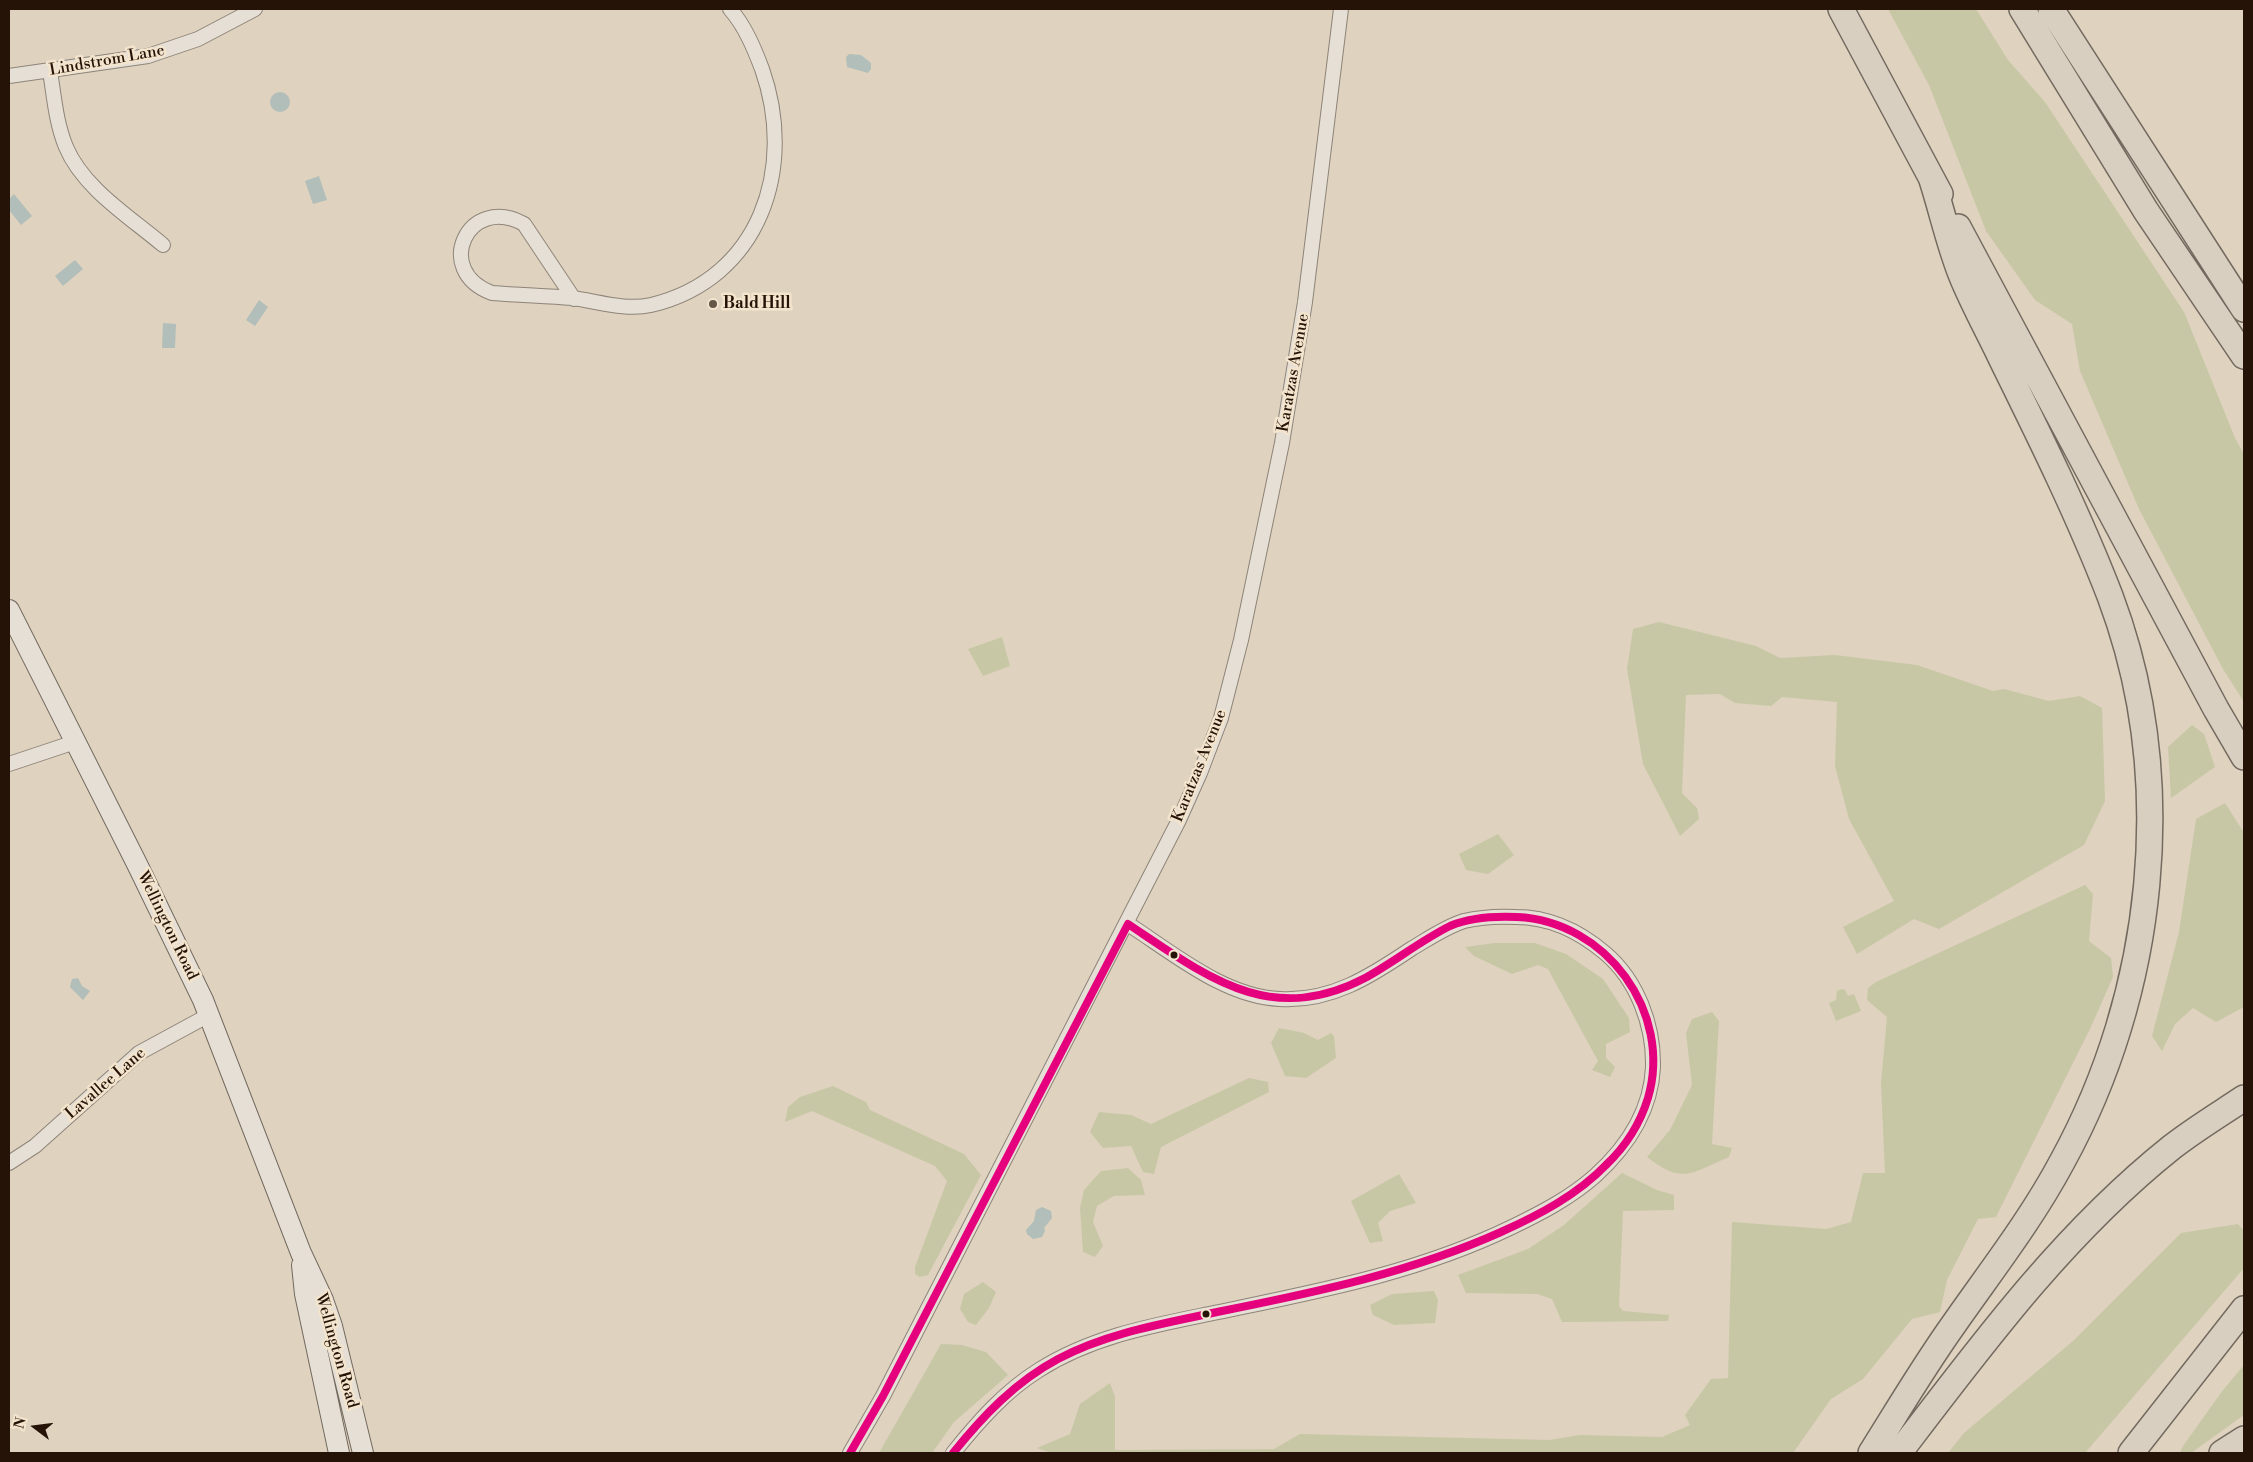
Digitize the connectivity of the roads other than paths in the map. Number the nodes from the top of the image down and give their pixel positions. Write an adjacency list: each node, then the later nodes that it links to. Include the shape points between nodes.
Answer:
1 (255, 9): 7 (street, Lindstrom Lane, via 198,39 165,51 131,60)
2 (730, 9): 11 (street, via 757,55 771,103 774,160 767,200 758,222 746,243 728,263 672,299 648,306 627,306)
3 (1341, 9): 18 (street, Karatzas Avenue, via 1306,302 1282,444 1235,664 1200,773)
4 (1841, 9): 9 (highway)
5 (2022, 9): 13 (highway, via 2146,211)
6 (2051, 9): 12 (highway)
7 (50, 71): 8 (street, Lindstrom Lane); 10 (street, via 59,125 67,148 82,172 100,192)
8 (9, 76)
9 (1932, 180): 16 (highway); 29 (highway, via 1960,272 2078,517 2111,601 2131,670 2144,741 2150,813 2148,885 2137,956 2120,1026 2096,1094 2064,1158 2007,1251 1951,1328)
10 (163, 245)
11 (574, 299): 11 (street, via 524,224 499,216 480,222 466,235 461,247 462,265 471,282 480,289 492,293)
12 (2244, 309)
13 (2244, 356)
14 (9, 610): 15 (main road, Wellington Road)
15 (75, 742): 17 (street); 19 (main road, Wellington Road)
16 (2244, 757)
17 (9, 764)
18 (1128, 924): 27 (street, Karatzas Avenue); 28 (street, via 1221,984 1249,995 1284,1000 1320,996 1346,987 1434,935 1464,922 1498,916 1550,921 1597,946 1632,985 1644,1012 1652,1048 1647,1105 1629,1139 1610,1161 1573,1194 1525,1221 1440,1259 1388,1275 1098,1341 1025,1379 986,1413)
19 (209, 1015): 21 (street, Lavallee Lane, via 139,1053 35,1146); 22 (main road, Wellington Road)
20 (2244, 1098): 30 (highway, via 2173,1146 2080,1230 1998,1324)
21 (9, 1163)
22 (301, 1253): 25 (main road, Wellington Road, via 305,1294); 26 (main road, Wellington Road, via 315,1279 332,1326)
23 (2244, 1309): 31 (highway)
24 (2244, 1438): 32 (highway)
25 (339, 1453)
26 (363, 1453)
27 (850, 1453)
28 (953, 1453)
29 (1870, 1453)
30 (1899, 1453)
31 (2131, 1453)
32 (2222, 1453)

